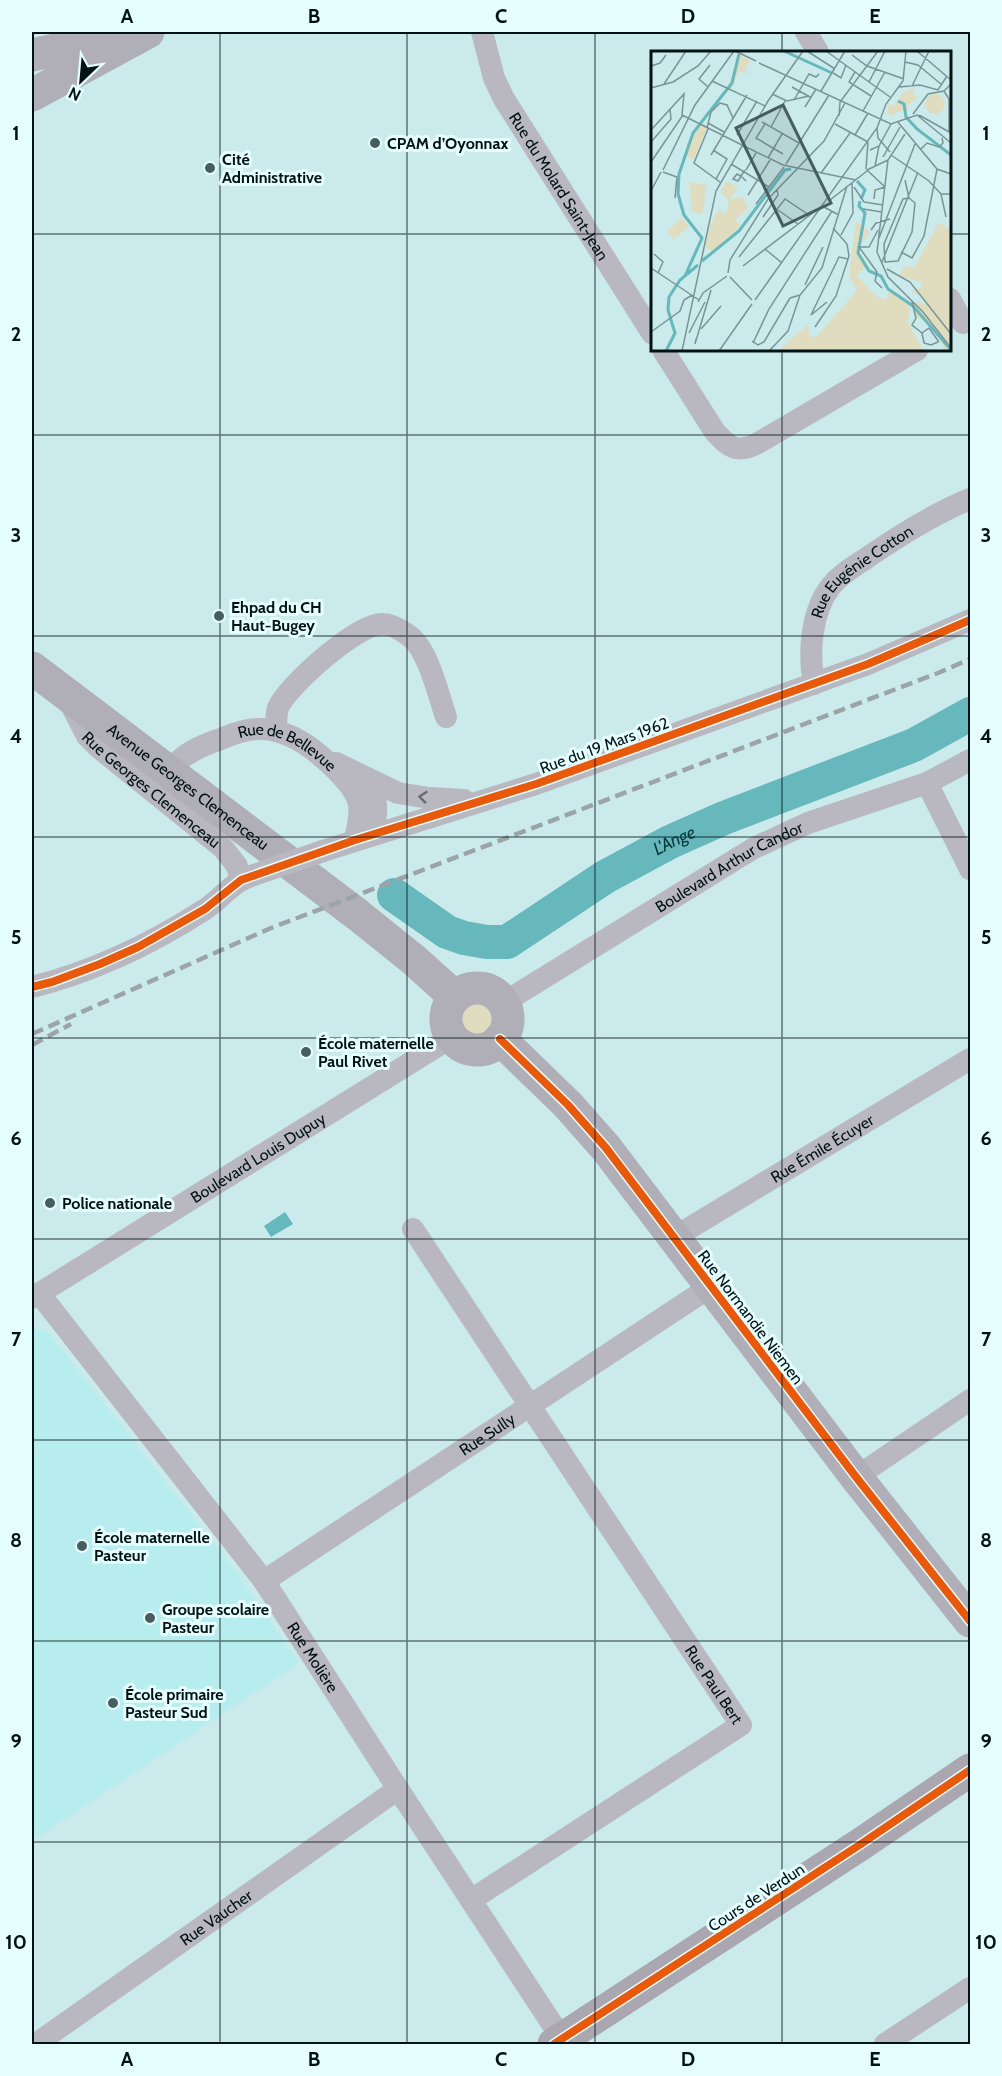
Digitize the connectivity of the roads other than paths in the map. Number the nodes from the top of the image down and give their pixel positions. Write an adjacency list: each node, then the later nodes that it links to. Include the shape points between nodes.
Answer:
1 (146, 32): 5 (main road); 6 (main road)
2 (482, 32): 9 (street, Rue du Molard Saint-Jean, via 504,99)
3 (806, 32): 4 (street)
4 (817, 51)
5 (32, 55)
6 (32, 95)
7 (951, 300): 8 (street)
8 (961, 324)
9 (651, 331)
10 (664, 351): 11 (street, via 715,432 736,449 747,449)
11 (915, 351)
12 (970, 499): 15 (street, Rue Eugénie Cotton, via 904,533 830,587 817,613 811,666)
13 (970, 620): 15 (street, Rue du 19 Mars 1962)
14 (32, 668): 16 (main road, Avenue Georges Clemenceau)
15 (814, 684): 24 (street, Rue du 19 Mars 1962)
16 (65, 694): 21 (main road, Avenue Georges Clemenceau); 27 (street, Rue Georges Clemenceau, via 87,736 223,848 237,866)
17 (446, 717): 18 (street, via 418,645 409,635 381,623 341,644 296,683 278,709)
18 (276, 731): 19 (street, Rue de Bellevue); 21 (street, Rue de Bellevue, via 249,730 201,746)
19 (322, 756): 22 (street); 25 (street, Rue de Bellevue, via 355,792)
20 (970, 760): 23 (street, Boulevard Arthur Candor)
21 (169, 772): 29 (main road, Avenue Georges Clemenceau, via 358,915)
22 (355, 773): 24 (street, one-way to 22, via 398,793); 25 (street, via 376,799)
23 (927, 783): 26 (street); 30 (street, Boulevard Arthur Candor, via 808,823 754,848)
24 (481, 801): 25 (street, Rue du 19 Mars 1962)
25 (364, 837): 27 (street, Rue du 19 Mars 1962, bridge)
26 (970, 869)
27 (241, 880): 28 (street, Rue du 19 Mars 1962, via 205,909 138,947)
28 (32, 987)
29 (455, 998): 30 (main road, via 475,988 495,994); 31 (main road, via 446,1021)
30 (503, 1003): 32 (main road, via 507,1021)
31 (452, 1036): 32 (main road, via 475,1050); 37 (street, Boulevard Louis Dupuy)
32 (500, 1039): 35 (main road, Rue Normandie Niemen, via 585,1124)
33 (970, 1059): 35 (street, Rue Émile Écuyer)
34 (413, 1229): 39 (street)
35 (674, 1238): 36 (main road, Rue Normandie Niemen)
36 (710, 1287): 39 (street, Rue Sully); 40 (main road, Rue Normandie Niemen)
37 (35, 1296): 41 (street, Rue Molière)
38 (970, 1400): 40 (street)
39 (530, 1405): 41 (street, Rue Sully); 45 (street, Rue Paul Bert, via 741,1725)
40 (856, 1477): 42 (main road, Rue Normandie Niemen)
41 (264, 1581): 44 (street, Rue Molière)
42 (970, 1621)
43 (970, 1770): 47 (main road, Cours de Verdun)
44 (398, 1789): 45 (street, Rue Molière); 49 (street, Rue Vaucher)
45 (471, 1900): 47 (street, Rue Molière)
46 (970, 1988): 48 (street)
47 (558, 2042)
48 (894, 2042)
49 (36, 2044)

